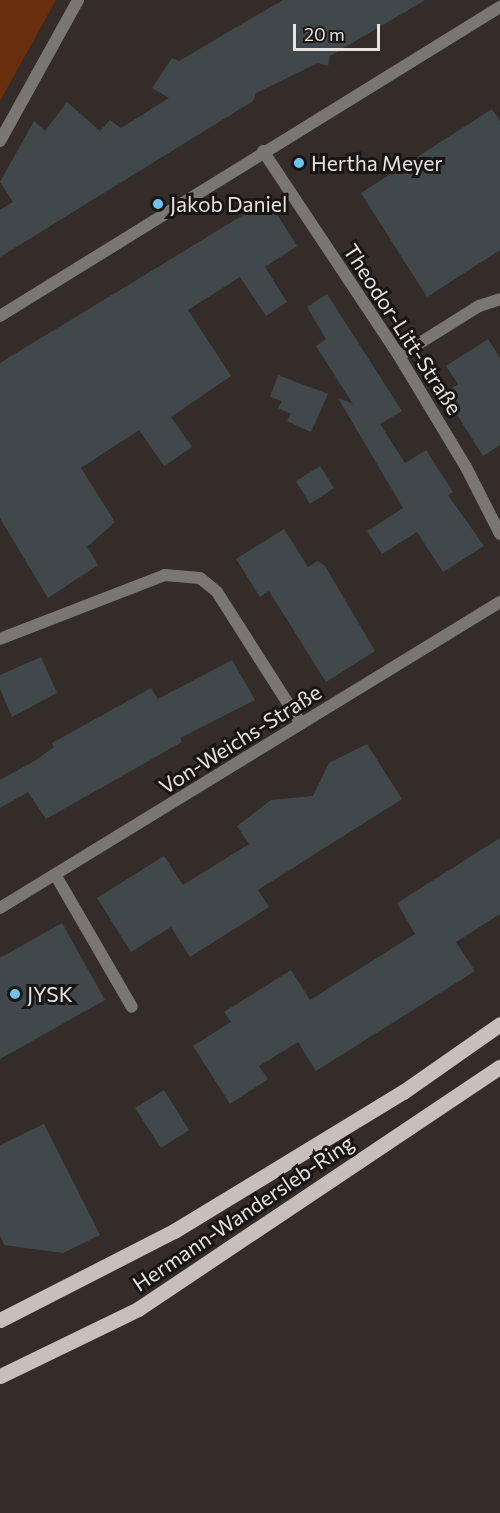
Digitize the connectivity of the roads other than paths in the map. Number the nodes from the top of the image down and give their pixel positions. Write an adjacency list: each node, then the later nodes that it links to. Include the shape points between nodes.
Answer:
1 (78, 0): 3 (street)
2 (500, 8): 4 (street)
3 (0, 141)
4 (263, 151): 6 (street); 7 (street, Theodor-Litt-Straße)
5 (500, 299): 7 (street, via 479,306)
6 (0, 316)
7 (399, 356): 8 (street, Theodor-Litt-Straße, via 466,467)
8 (500, 534)
9 (500, 602): 11 (street, Von-Weichs-Straße)
10 (0, 639): 11 (street, via 165,574 200,578 217,592)
11 (301, 724): 12 (street, Von-Weichs-Straße)
12 (56, 876): 13 (street, Von-Weichs-Straße); 14 (street)
13 (0, 908)
14 (132, 1007)
15 (500, 1024): 17 (main road, Hermann-Wandersleb-Ring, via 403,1092 174,1231)
16 (500, 1067): 18 (main road, Hermann-Wandersleb-Ring, via 138,1309)
17 (0, 1320)
18 (0, 1376)

